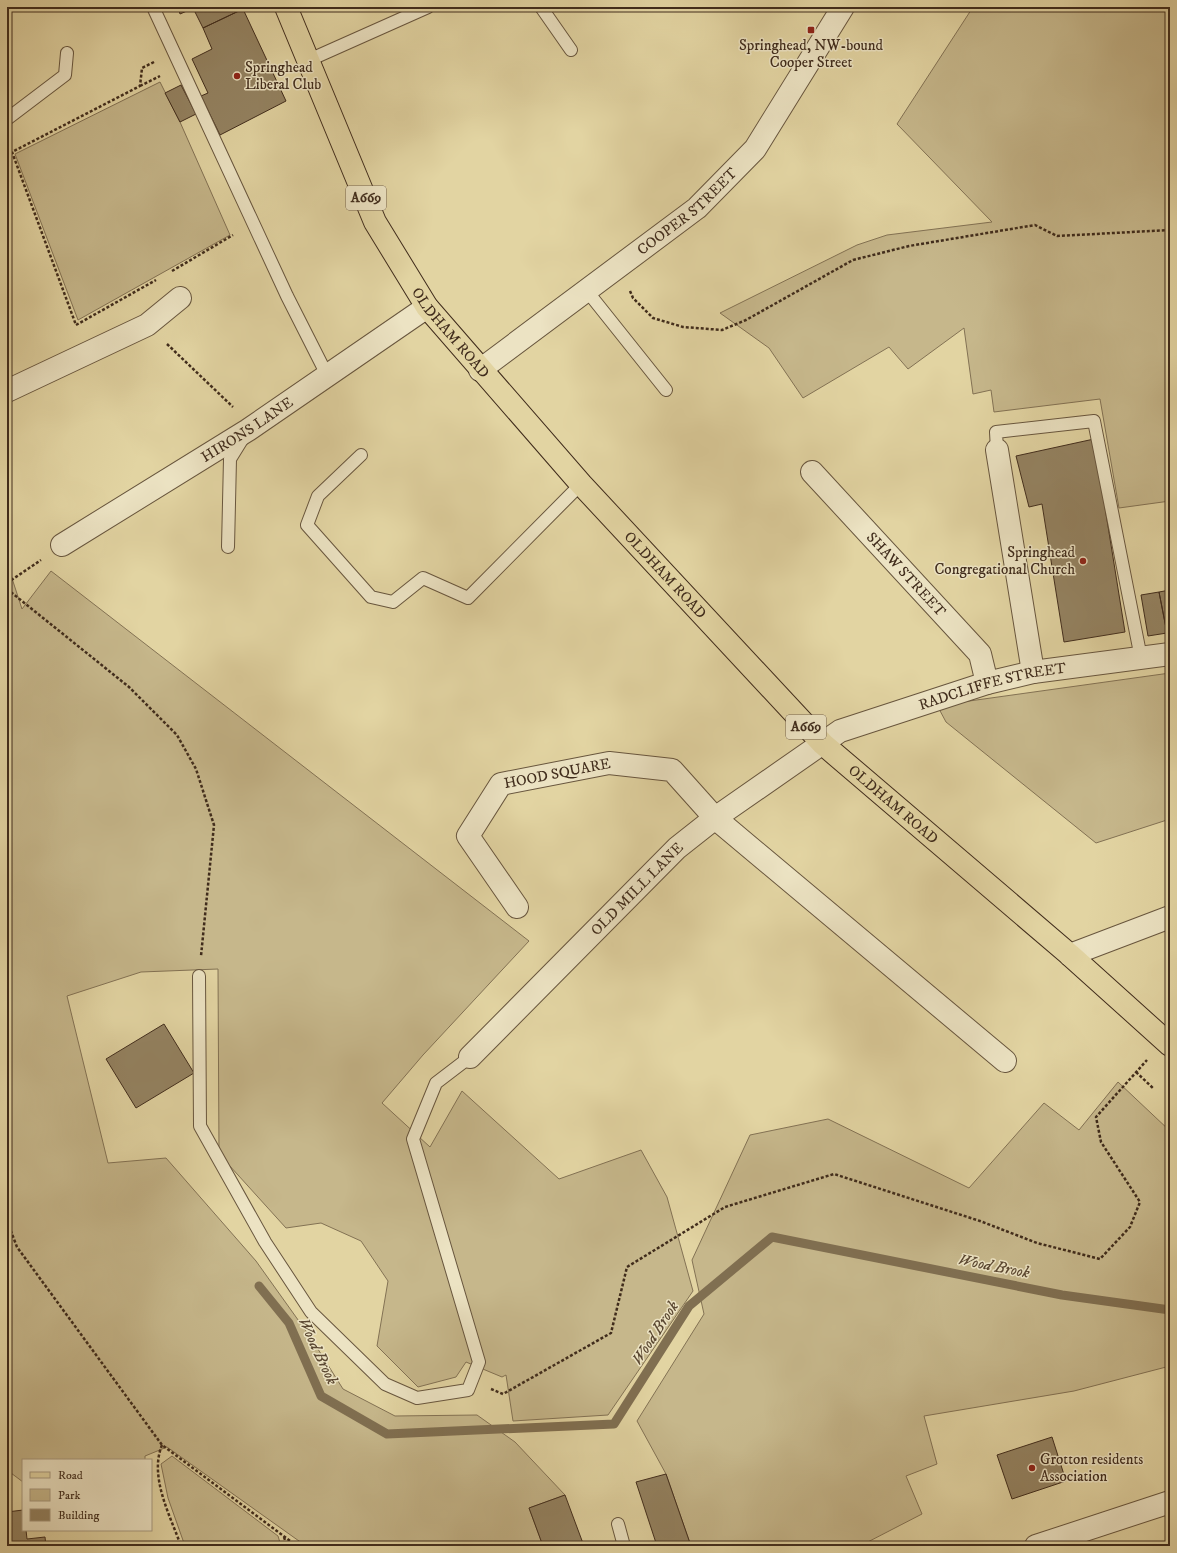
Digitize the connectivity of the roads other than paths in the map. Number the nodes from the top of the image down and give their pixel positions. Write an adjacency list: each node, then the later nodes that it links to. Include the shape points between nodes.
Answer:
1 (153, 7): 14 (lane, via 287,296)
2 (286, 7): 8 (main road, OLDHAM ROAD / A669)
3 (428, 7): 8 (lane)
4 (541, 7): 6 (lane)
5 (843, 7): 10 (street, COOPER STREET, via 755,149 697,208)
6 (571, 50)
7 (67, 53): 9 (lane, via 65,75)
8 (309, 60): 12 (main road, OLDHAM ROAD / A669, via 375,222)
9 (7, 119)
10 (587, 291): 13 (street, COOPER STREET); 15 (lane)
11 (180, 298): 16 (street, via 147,325)
12 (427, 307): 13 (main road, OLDHAM ROAD / A669); 14 (street, HIRONS LANE)
13 (480, 370): 21 (main road, OLDHAM ROAD / A669)
14 (327, 376): 17 (street, HIRONS LANE)
15 (666, 390)
16 (7, 391)
17 (250, 428): 22 (street, HIRONS LANE); 23 (lane, via 230,460)
18 (997, 450): 25 (lane, via 996,432 1094,421); 26 (street)
19 (362, 455): 21 (lane, via 318,496 307,525 371,597 393,602 423,578 468,598)
20 (812, 472): 27 (street, SHAW STREET, via 980,654)
21 (581, 484): 28 (main road, OLDHAM ROAD / A669)
22 (62, 545)
23 (228, 547)
24 (1170, 654): 25 (street, RADCLIFFE STREET)
25 (1141, 658): 26 (street, RADCLIFFE STREET)
26 (1033, 672): 27 (street, RADCLIFFE STREET)
27 (987, 683): 28 (street, RADCLIFFE STREET, via 840,731)
28 (823, 744): 29 (street, OLD MILL LANE); 32 (main road, OLDHAM ROAD / A669)
29 (715, 818): 30 (street, HOOD SQUARE, via 672,770 609,763 501,784 468,836); 35 (street, OLD MILL LANE, via 677,848); 36 (street)
30 (517, 907)
31 (1170, 917): 32 (street)
32 (1070, 955): 34 (main road, OLDHAM ROAD / A669)
33 (199, 976): 35 (lane, via 200,1126 265,1242 312,1312 385,1384 417,1398 468,1390 479,1362 413,1139 436,1083)
34 (1167, 1043)
35 (470, 1057)
36 (1004, 1061)
37 (1170, 1502): 40 (street)
38 (618, 1524): 39 (lane)
39 (624, 1546)
40 (1036, 1546)

